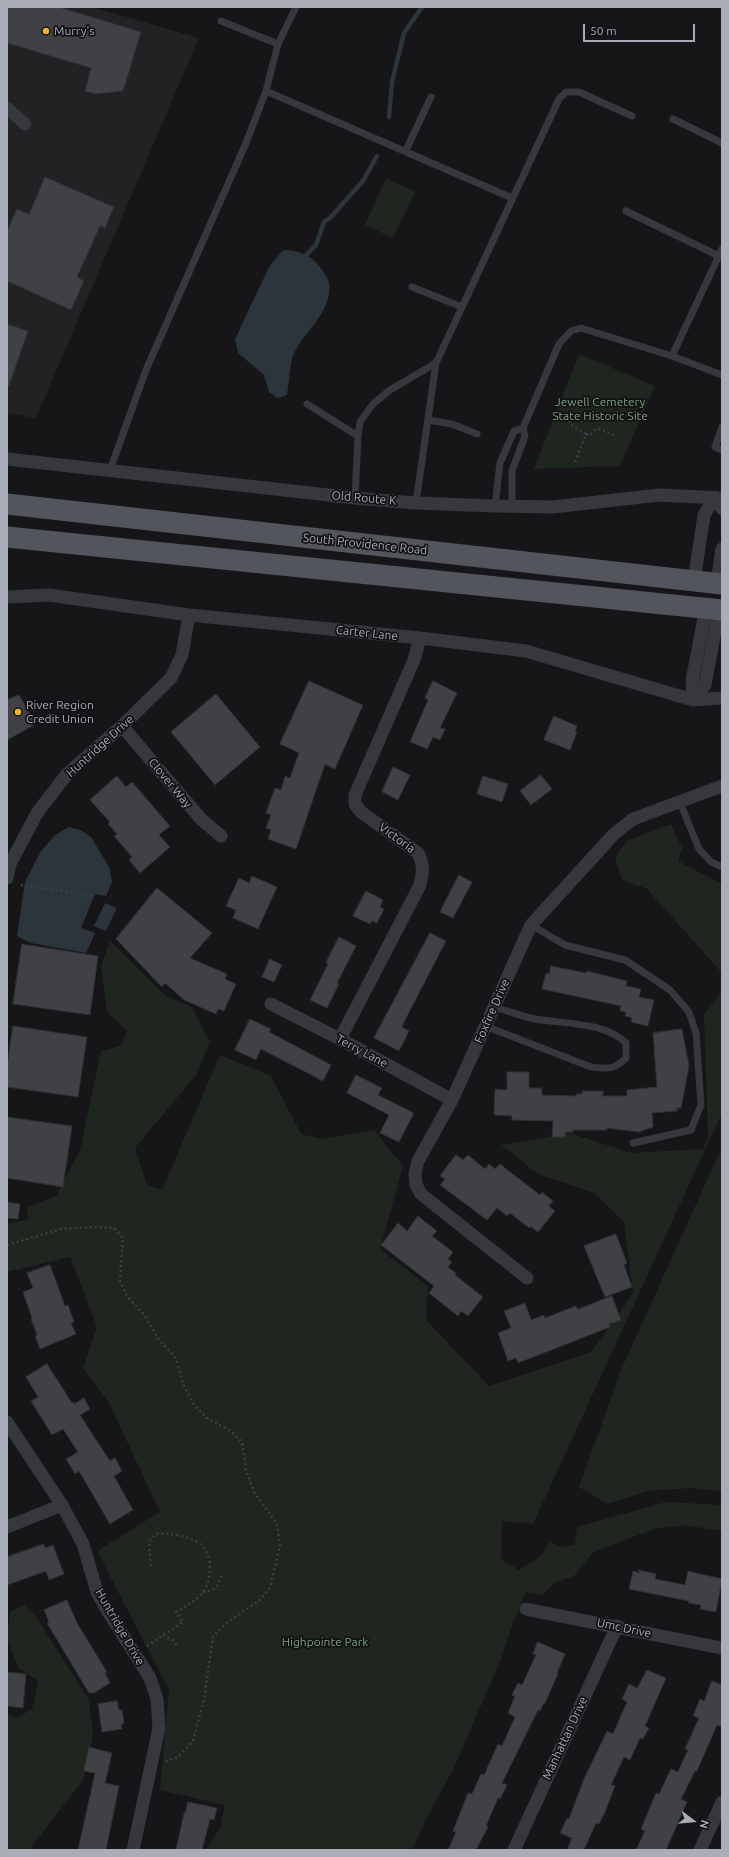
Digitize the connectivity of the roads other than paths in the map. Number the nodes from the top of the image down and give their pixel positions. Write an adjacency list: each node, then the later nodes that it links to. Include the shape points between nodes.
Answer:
1 (296, 7): 3 (lane)
2 (221, 21): 3 (lane)
3 (278, 44): 4 (lane)
4 (266, 91): 11 (lane); 28 (lane, via 246,143 146,370)
5 (431, 97): 11 (lane)
6 (7, 108): 9 (street)
7 (632, 116): 12 (lane, via 579,92 566,92 559,99)
8 (674, 119): 10 (lane)
9 (24, 124)
10 (722, 143)
11 (406, 150): 12 (lane)
12 (512, 198): 16 (lane)
13 (626, 211): 14 (lane)
14 (721, 252): 17 (lane)
15 (412, 287): 16 (lane)
16 (462, 306): 18 (lane)
17 (672, 356): 19 (lane); 23 (lane, via 581,328 571,331 559,344)
18 (436, 363): 21 (lane); 25 (lane, via 390,390 373,404 360,422)
19 (722, 375)
20 (307, 404): 25 (lane)
21 (428, 420): 24 (lane, via 452,424); 31 (lane)
22 (722, 427): 26 (lane, via 715,447)
23 (523, 428): 33 (lane, via 514,431 500,463); 34 (lane, via 525,436 512,471)
24 (477, 434)
25 (358, 436): 29 (lane)
26 (722, 450)
27 (7, 459): 28 (street, Old Route K)
28 (110, 470): 29 (street, Old Route K)
29 (355, 498): 31 (street, Old Route K)
30 (718, 498): 34 (street, Old Route K, via 659,495 553,507); 35 (street); 38 (street, via 704,515)
31 (416, 503): 33 (street, Old Route K)
32 (7, 504): 38 (main road, South Providence Road)
33 (496, 506): 34 (street, Old Route K)
34 (512, 506)
35 (722, 508)
36 (7, 537): 40 (main road, via 613,598 621,592)
37 (722, 549): 40 (street)
38 (694, 581): 40 (main road, South Providence Road)
39 (7, 597): 41 (street, Carter Lane, via 49,595)
40 (718, 599): 44 (street, via 692,681)
41 (189, 615): 42 (street, Carter Lane); 45 (street, Huntridge Drive, via 182,656 171,678)
42 (420, 638): 44 (street, Carter Lane, via 526,651); 55 (street, Victoria, via 414,660 355,795 355,804 361,812 418,853 423,862 423,873 420,885)
43 (722, 698): 44 (street, Carter Lane)
44 (693, 700)
45 (122, 726): 48 (street, Clover Way, via 201,819); 50 (street, Huntridge Drive, via 67,774 37,813 10,864)
46 (722, 786): 47 (street, Foxfire Drive)
47 (679, 800): 49 (lane, via 699,850 711,862); 51 (street, Foxfire Drive, via 633,818 614,834)
48 (221, 836)
49 (722, 867)
50 (7, 878)
51 (531, 925): 53 (street, Foxfire Drive); 57 (lane, via 565,945 625,960 670,990 689,1012 696,1033 701,1105 693,1124 690,1130)
52 (271, 1004): 55 (street, Terry Lane)
53 (494, 1007): 54 (street, Foxfire Drive); 54 (lane, via 534,1019 605,1030 618,1035 626,1043 626,1058 618,1066 608,1069 591,1067)
54 (486, 1026): 56 (street, Foxfire Drive)
55 (340, 1039): 56 (street, Terry Lane)
56 (452, 1100): 58 (street, Foxfire Drive, via 418,1161 416,1185 421,1194)
57 (633, 1143)
58 (527, 1278)
59 (7, 1422): 60 (street, Huntridge Drive)
60 (62, 1505): 61 (street); 66 (street, Huntridge Drive, via 82,1544 97,1592 150,1678 157,1698 159,1728)
61 (7, 1527)
62 (526, 1609): 63 (street, Umc Drive)
63 (617, 1626): 64 (street, Umc Drive); 67 (street, Manhattan Drive)
64 (722, 1648)
65 (722, 1802): 68 (street)
66 (133, 1850)
67 (514, 1850)
68 (700, 1850)

